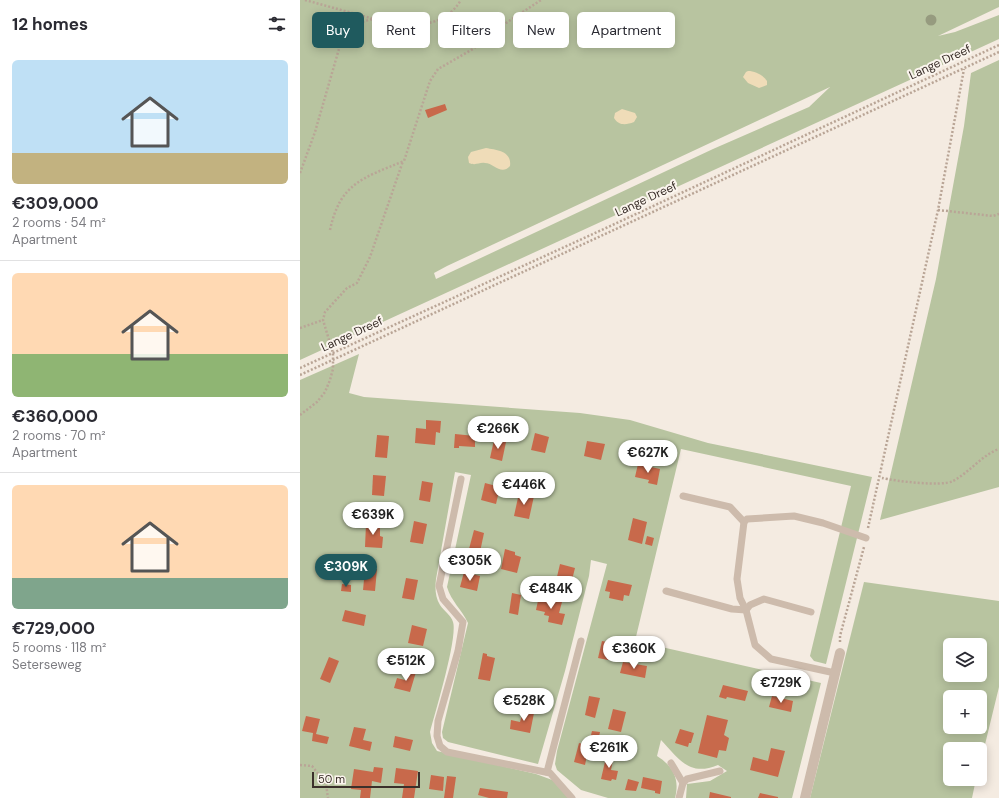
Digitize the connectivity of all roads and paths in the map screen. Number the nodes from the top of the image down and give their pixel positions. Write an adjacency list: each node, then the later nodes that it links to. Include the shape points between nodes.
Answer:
1 (304, 0): 4 (path)
2 (461, 0): 6 (path, via 448,16 438,22)
3 (541, 0): 10 (path, via 500,27 473,49 438,69 430,81)
4 (372, 18)
5 (372, 20): 11 (path, via 363,22 343,35 315,132)
6 (430, 23)
7 (999, 45): 17 (path, Lange Dreef)
8 (999, 52): 9 (path, Lange Dreef)
9 (964, 69): 12 (path); 18 (path, Lange Dreef)
10 (404, 161): 14 (path, via 368,176 347,190 334,211); 15 (path, via 370,257 360,277 325,312)
11 (300, 173)
12 (938, 210): 13 (path, via 993,216); 27 (path)
13 (999, 214)
14 (330, 230)
15 (323, 320): 16 (path); 17 (path)
16 (300, 328)
17 (332, 353): 18 (path); 19 (path, Lange Dreef)
18 (332, 360): 20 (path, Lange Dreef); 21 (path, via 330,380 325,392)
19 (300, 368)
20 (300, 374)
21 (300, 415)
22 (999, 449): 23 (path, via 989,453 952,482 914,483)
23 (882, 478)
24 (461, 479): 37 (lane, via 439,586 443,599 463,622 458,651 438,721 437,736 440,746 447,752)
25 (683, 496): 26 (lane, via 730,508)
26 (744, 522): 27 (lane, via 747,519 794,516); 29 (lane, via 737,579 740,598)
27 (866, 538): 32 (path, via 840,636)
28 (666, 591): 29 (lane, via 732,609)
29 (746, 610): 30 (lane, via 750,605 764,600); 33 (lane, via 755,644 771,659)
30 (811, 612)
31 (582, 641): 37 (lane)
32 (840, 653): 33 (street)
33 (835, 673): 42 (street)
34 (671, 763): 38 (lane)
35 (300, 765): 39 (path, via 312,766 326,784)
36 (720, 770): 38 (lane, via 687,779)
37 (546, 772): 40 (lane, via 562,785)
38 (684, 783): 41 (lane)
39 (328, 798)
40 (572, 798)
41 (679, 798)
42 (805, 798)

